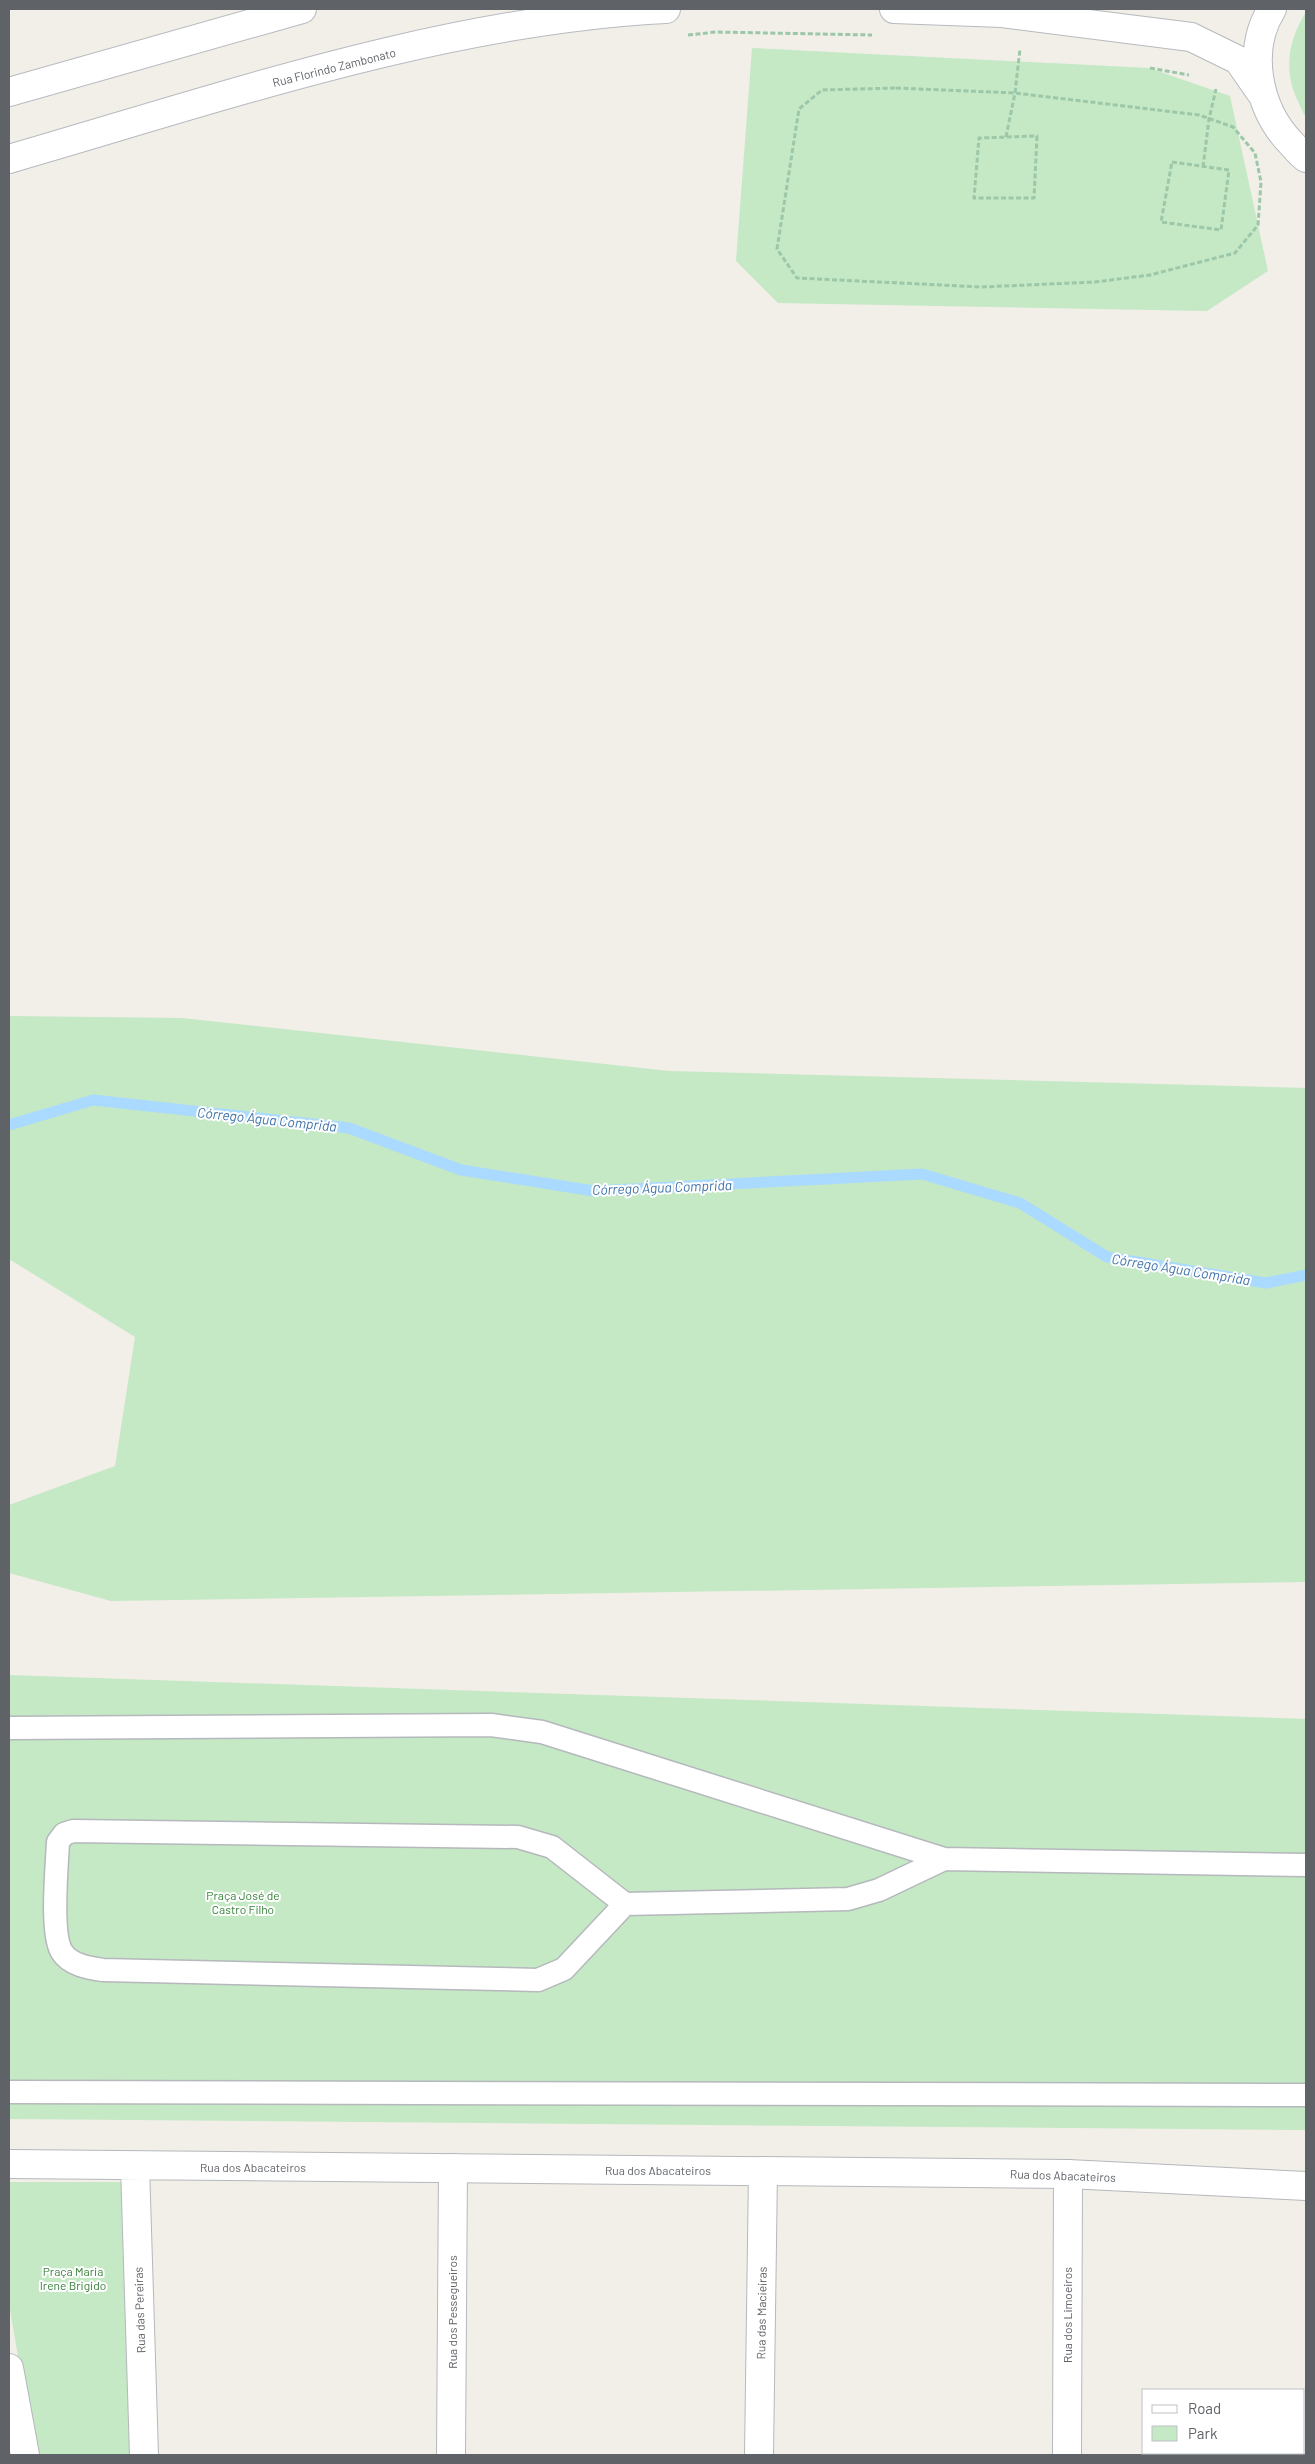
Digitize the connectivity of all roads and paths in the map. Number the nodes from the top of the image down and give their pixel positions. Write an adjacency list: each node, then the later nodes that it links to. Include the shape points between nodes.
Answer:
1 (302, 9): 11 (street)
2 (666, 9): 17 (street, Rua Florindo Zambonato, via 627,11 468,35 314,71)
3 (894, 9): 13 (street, via 1002,14 1191,37 1238,60)
4 (1272, 9): 13 (street, via 1257,55)
5 (882, 35): 6 (path, via 716,32)
6 (678, 36)
7 (1012, 45): 12 (path, via 1020,46)
8 (1141, 67): 9 (path)
9 (1192, 76)
10 (1218, 81): 14 (path)
11 (9, 92)
12 (1015, 93): 14 (path); 14 (path, via 896,88 822,90 799,109 777,249 798,278 982,287 1095,282 1150,275 1236,253 1258,225 1261,182 1255,153 1233,127); 15 (path)
13 (1261, 93): 16 (street, via 1277,128)
14 (1210, 119): 18 (path)
15 (1006, 137): 15 (path, via 978,138 974,198 1034,198 1037,136)
16 (1306, 158)
17 (9, 159)
18 (1203, 167): 18 (path, via 1229,170 1221,230 1160,222 1172,162)
19 (9, 1728): 20 (lane, via 491,1726 542,1732)
20 (944, 1859): 21 (lane); 22 (lane, via 880,1890 848,1899)
21 (1306, 1866)
22 (626, 1904): 22 (lane, via 564,1969 538,1980 103,1970 80,1966 62,1953 56,1935 58,1842 64,1834 73,1832 518,1837 552,1848)
23 (9, 2092): 24 (lane)
24 (1306, 2096)
25 (9, 2164): 26 (street, Rua dos Abacateiros)
26 (135, 2166): 27 (street, Rua dos Abacateiros); 33 (street, Rua das Pereiras)
27 (453, 2168): 28 (street, Rua dos Abacateiros); 34 (street, Rua dos Pessegueiros)
28 (763, 2171): 29 (street, Rua dos Abacateiros); 35 (street, Rua das Macieiras)
29 (1068, 2174): 30 (street, Rua dos Abacateiros); 36 (street, Rua dos Limoeiros)
30 (1306, 2186)
31 (9, 2368): 32 (street)
32 (25, 2455)
33 (144, 2455)
34 (451, 2455)
35 (759, 2455)
36 (1067, 2455)

